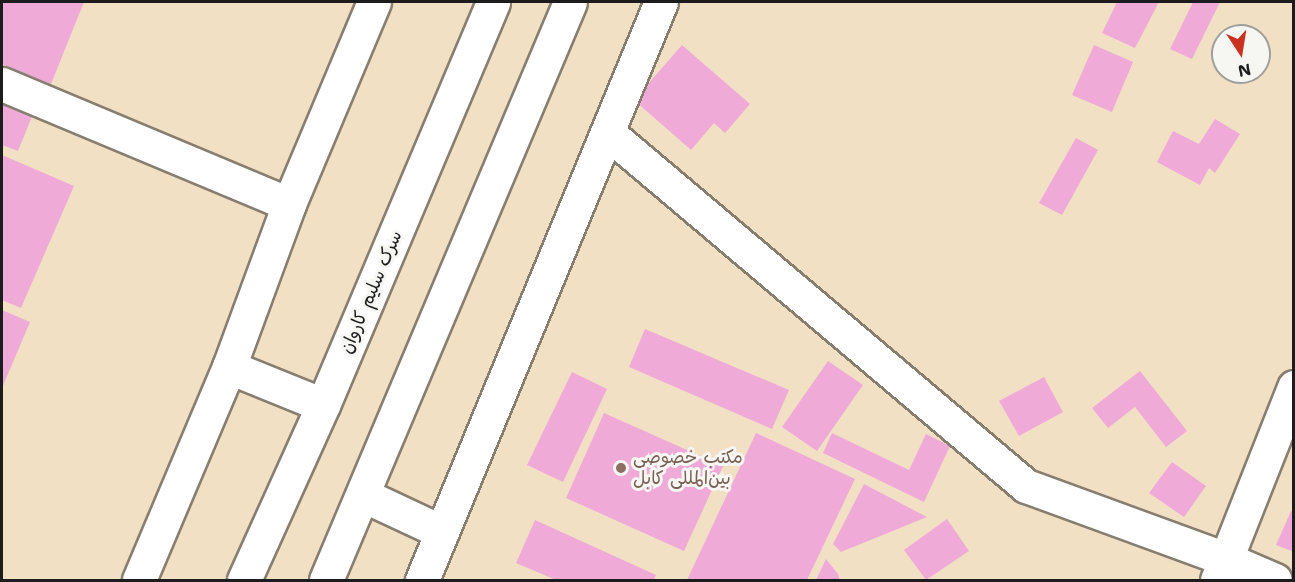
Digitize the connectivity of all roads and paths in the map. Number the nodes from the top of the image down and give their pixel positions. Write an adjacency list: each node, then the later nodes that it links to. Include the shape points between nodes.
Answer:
1 (374, 2): 7 (street)
2 (493, 2): 10 (street, سرک سلیم کاروان)
3 (570, 2): 11 (street)
4 (661, 2): 6 (street)
5 (2, 84): 7 (street)
6 (608, 133): 12 (street); 13 (street, via 1026,486)
7 (289, 204): 8 (street)
8 (229, 368): 10 (street); 14 (street)
9 (1293, 387): 13 (street)
10 (323, 405): 15 (street, سرک سلیم کاروان)
11 (363, 495): 12 (street); 16 (street)
12 (442, 531): 17 (street)
13 (1221, 570): 18 (street)
14 (139, 580)
15 (244, 580)
16 (326, 580)
17 (422, 580)
18 (1275, 580)

